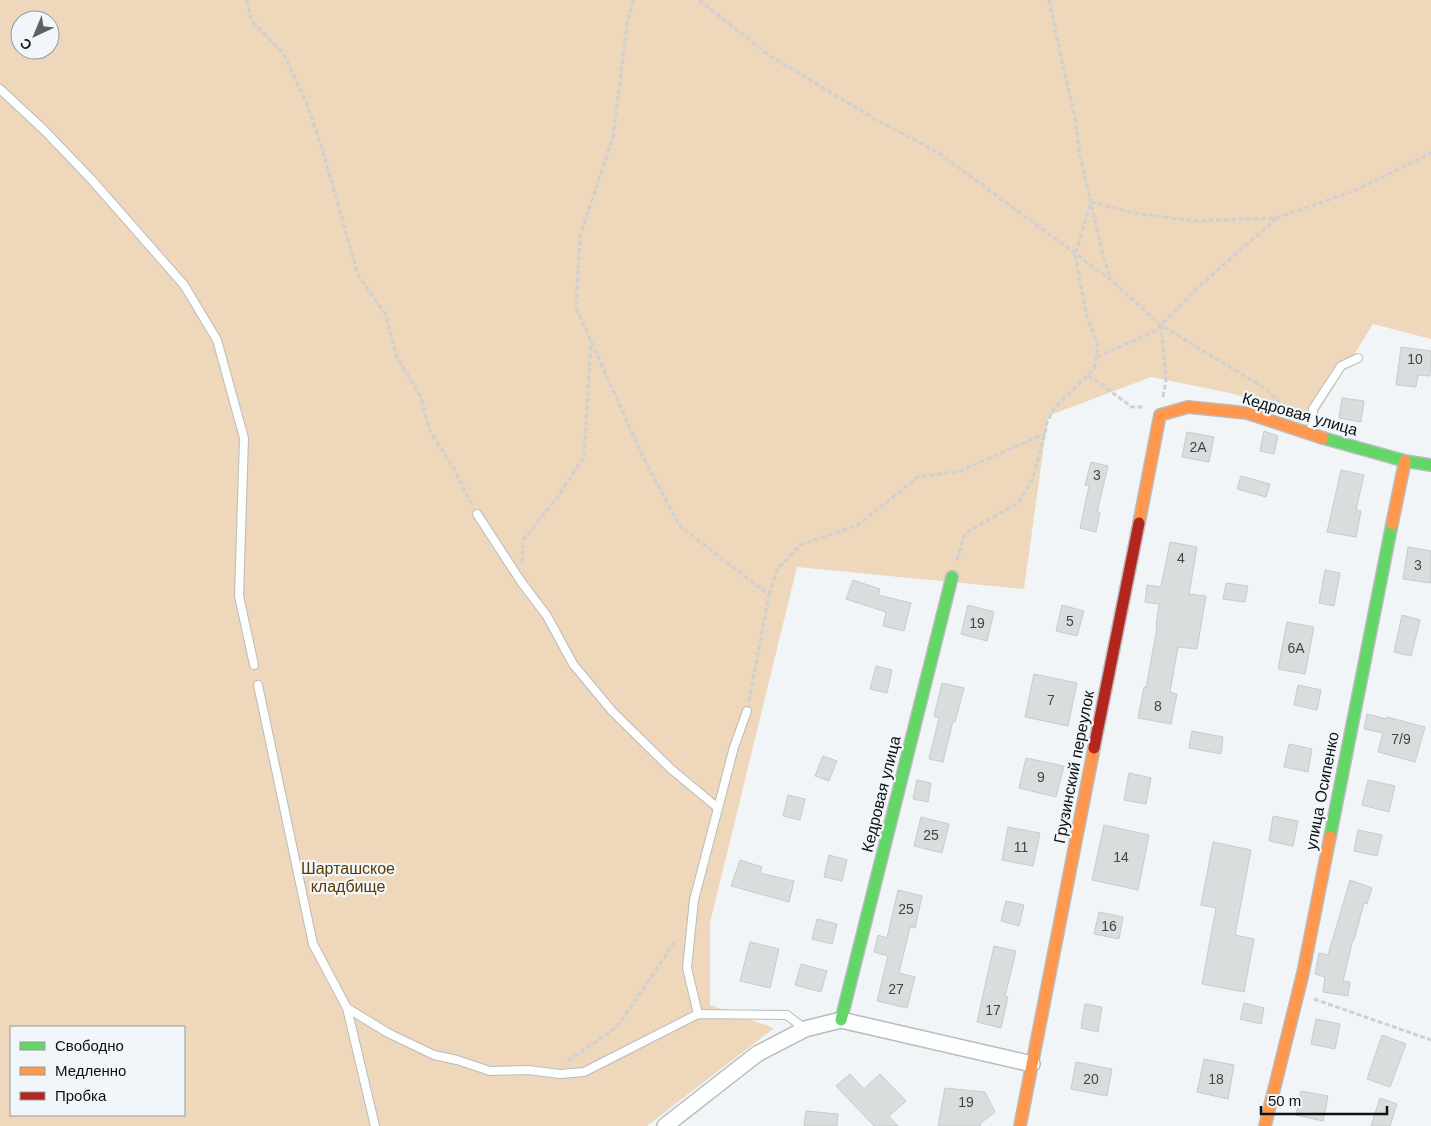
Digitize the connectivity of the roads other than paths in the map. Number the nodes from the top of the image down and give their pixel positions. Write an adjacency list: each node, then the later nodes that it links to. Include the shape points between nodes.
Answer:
1 (0, 89): 9 (lane, via 91,179 184,285 217,340 244,438 239,596)
2 (1358, 358): 4 (lane, via 1341,366 1313,409)
3 (1160, 415): 4 (street, Кедровая улица, via 1188,406 1247,413); 17 (street, Грузинский переулок)
4 (1311, 435): 5 (street, Кедровая улица)
5 (1404, 460): 6 (street, Кедровая улица); 21 (street, улица Осипенко, via 1298,993)
6 (1431, 465)
7 (477, 514): 12 (lane, via 547,616 573,664 612,710 671,768)
8 (952, 576): 15 (street, Кедровая улица)
9 (254, 666)
10 (258, 685): 13 (lane, via 313,944)
11 (747, 711): 12 (lane)
12 (718, 808): 14 (lane, via 694,900 687,968)
13 (346, 1008): 14 (lane, via 434,1055 490,1071 584,1072); 18 (lane)
14 (698, 1014): 16 (lane, via 787,1015)
15 (841, 1020): 16 (street); 17 (street)
16 (805, 1029): 19 (street, via 757,1054)
17 (1032, 1064): 20 (street, Грузинский переулок)
18 (376, 1126)
19 (665, 1126)
20 (1020, 1126)
21 (1264, 1126)

